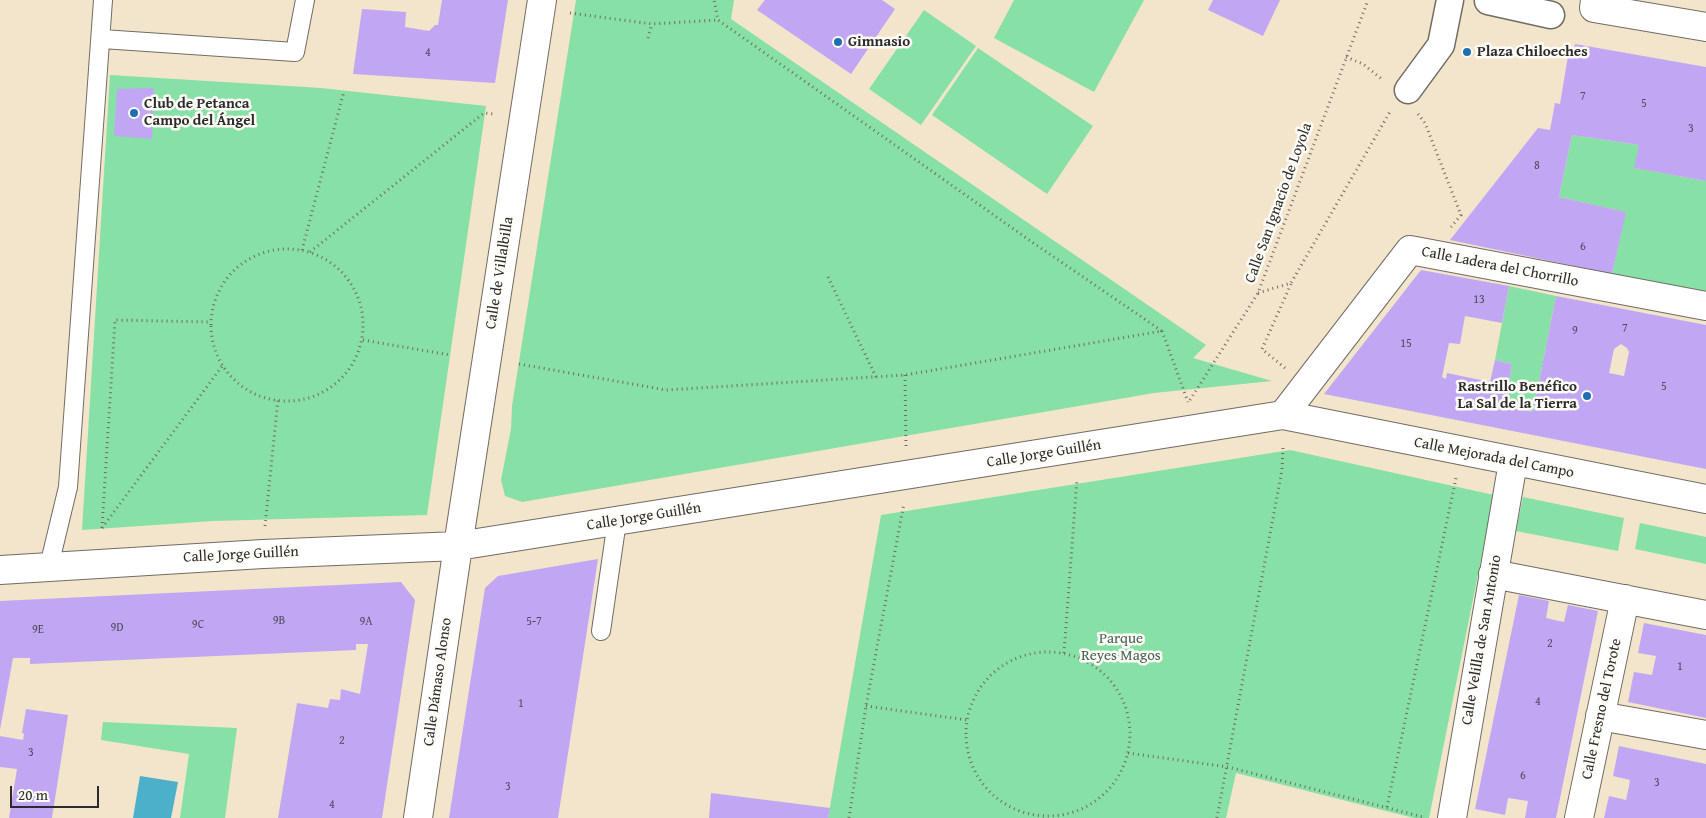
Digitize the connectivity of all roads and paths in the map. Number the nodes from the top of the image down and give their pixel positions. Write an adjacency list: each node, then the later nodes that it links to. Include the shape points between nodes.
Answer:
1 (103, 0): 14 (lane)
2 (305, 0): 14 (lane, via 295,52)
3 (542, 0): 46 (street, Calle de Villalbilla)
4 (714, 0): 11 (path)
5 (1368, 0): 16 (path, Calle San Ignacio de Loyola)
6 (1450, 0): 18 (street, via 1441,45)
7 (1488, 1): 10 (street)
8 (1594, 4): 13 (street)
9 (570, 13): 12 (path)
10 (1551, 15)
11 (718, 20): 12 (path); 28 (path)
12 (652, 24): 15 (path)
13 (1706, 28)
14 (102, 38): 47 (lane, via 68,487)
15 (648, 38)
16 (1346, 57): 18 (path, via 1363,64); 25 (path, Calle San Ignacio de Loyola)
17 (344, 91): 21 (path)
18 (1405, 93): 20 (path, via 1425,124 1462,215); 24 (path, via 1396,101)
19 (496, 114): 22 (path, via 484,113)
20 (1445, 235)
21 (302, 250): 22 (path); 27 (path, via 272,249 248,259 228,275 215,297)
22 (309, 252): 29 (path, via 321,256 342,271 356,291 363,315)
23 (828, 277): 35 (path)
24 (1291, 283): 25 (path); 33 (path, via 1262,349)
25 (1258, 293): 28 (path, Calle San Ignacio de Loyola, via 1188,402)
26 (1706, 306): 37 (street, Calle Ladera del Chorrillo, via 1410,250)
27 (210, 322): 32 (path, via 214,347); 32 (path, via 115,320 102,528)
28 (1162, 331): 34 (path)
29 (363, 340): 30 (path); 36 (path, via 354,364 338,383 316,396 292,402)
30 (450, 355)
31 (519, 364): 35 (path, via 666,390)
32 (222, 365): 36 (path, via 244,388 267,399)
33 (1290, 372)
34 (905, 375): 35 (path); 40 (path)
35 (876, 377)
36 (278, 400): 45 (path)
37 (1283, 415): 39 (street, Calle Mejorada del Campo); 40 (street, Calle Jorge Guillén)
38 (1283, 447): 59 (path, via 1282,470)
39 (1513, 462): 43 (street, Calle Mejorada del Campo); 49 (street, Calle Velilla de San Antonio)
40 (906, 476): 44 (street, Calle Jorge Guillén); 54 (path, via 904,506)
41 (1456, 477): 60 (path)
42 (1076, 479): 53 (path)
43 (1706, 499)
44 (617, 521): 46 (street, Calle Jorge Guillén); 52 (lane)
45 (265, 527)
46 (458, 546): 47 (street, Calle Jorge Guillén); 62 (street, Calle Dámaso Alonso)
47 (48, 566): 48 (street, Calle Jorge Guillén)
48 (0, 570)
49 (1493, 574): 50 (street); 66 (street, Calle Velilla de San Antonio)
50 (1625, 599): 51 (street); 55 (street, Calle Fresno del Torote)
51 (1706, 616)
52 (601, 631)
53 (1064, 653): 56 (path, via 1036,652 1009,660 987,678 972,701); 58 (path, via 1089,662 1114,686 1123,701 1130,726)
54 (866, 706): 56 (path); 63 (path)
55 (1600, 716): 57 (street); 67 (street, Calle Fresno del Torote)
56 (967, 720): 61 (path, via 968,757 981,782 1002,802)
57 (1706, 735)
58 (1128, 752): 59 (path); 61 (path, via 1118,777 1101,796 1079,810 1053,816)
59 (1228, 767): 60 (path); 64 (path)
60 (1387, 808): 65 (path)
61 (1027, 816)
62 (418, 818)
63 (849, 818)
64 (1217, 818)
65 (1428, 818)
66 (1452, 818)
67 (1579, 818)

